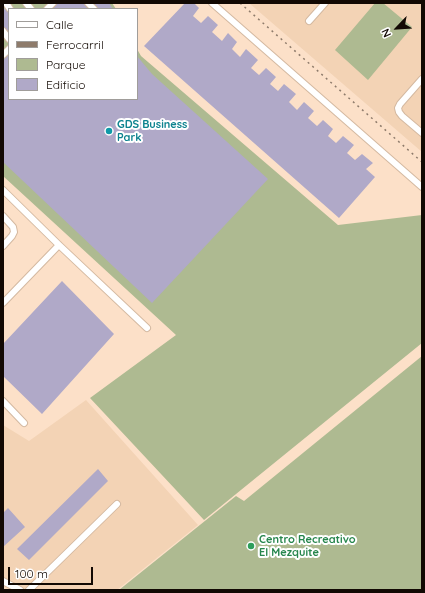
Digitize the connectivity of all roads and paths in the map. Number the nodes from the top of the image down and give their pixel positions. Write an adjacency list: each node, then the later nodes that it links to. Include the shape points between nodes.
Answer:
1 (212, 3): 6 (lane)
2 (325, 3): 3 (lane)
3 (309, 21)
4 (422, 79): 5 (lane, via 398,108 402,116)
5 (422, 133)
6 (422, 187)
7 (3, 190): 9 (lane)
8 (3, 216): 10 (lane, via 14,230)
9 (59, 245): 11 (lane); 12 (lane)
10 (3, 246)
11 (3, 303)
12 (147, 328)
13 (3, 401): 14 (lane)
14 (24, 423)
15 (117, 504): 18 (lane)
16 (3, 581): 17 (lane)
17 (20, 590)
18 (29, 590)

